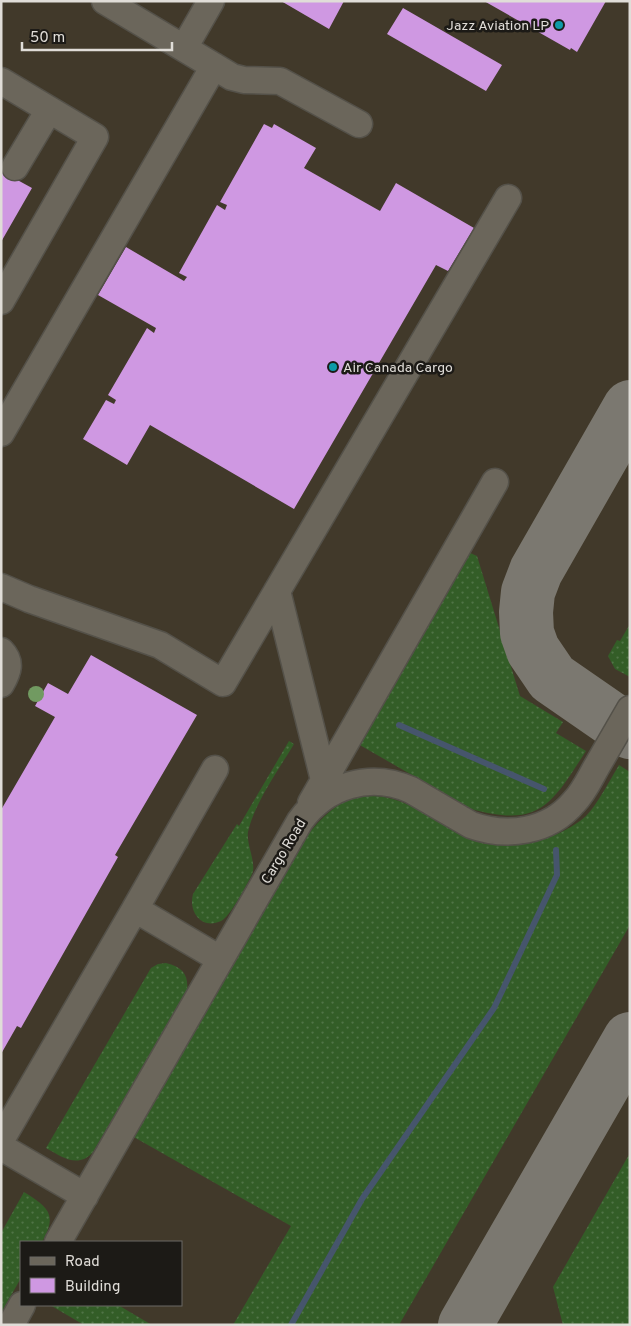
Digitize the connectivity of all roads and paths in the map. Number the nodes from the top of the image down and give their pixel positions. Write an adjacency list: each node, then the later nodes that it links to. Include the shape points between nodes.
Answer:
1 (105, 1): 3 (lane)
2 (211, 1): 3 (lane)
3 (184, 48): 4 (lane)
4 (214, 66): 7 (lane, via 238,79 280,81); 11 (lane)
5 (1, 81): 6 (lane)
6 (49, 110): 8 (lane); 10 (lane, via 95,137)
7 (359, 124)
8 (15, 167)
9 (508, 198): 14 (lane)
10 (1, 301)
11 (1, 433)
12 (495, 482): 19 (lane)
13 (1, 587): 14 (lane, via 160,645 223,683)
14 (278, 591): 19 (lane)
15 (1, 651): 16 (lane, via 8,669)
16 (1, 684)
17 (630, 709): 20 (lane, Cargo Road, via 574,803 555,819 540,826 512,832 480,829 401,786 372,781 348,785 328,794)
18 (215, 769): 21 (lane)
19 (324, 780): 20 (lane)
20 (300, 821): 22 (lane, Cargo Road)
21 (135, 909): 22 (lane); 23 (lane)
22 (220, 959): 25 (lane, Cargo Road)
23 (1, 1140)
24 (1, 1146): 25 (lane)
25 (84, 1196): 26 (lane, Cargo Road)
26 (59, 1241)
27 (21, 1306): 28 (lane)
28 (11, 1325)

